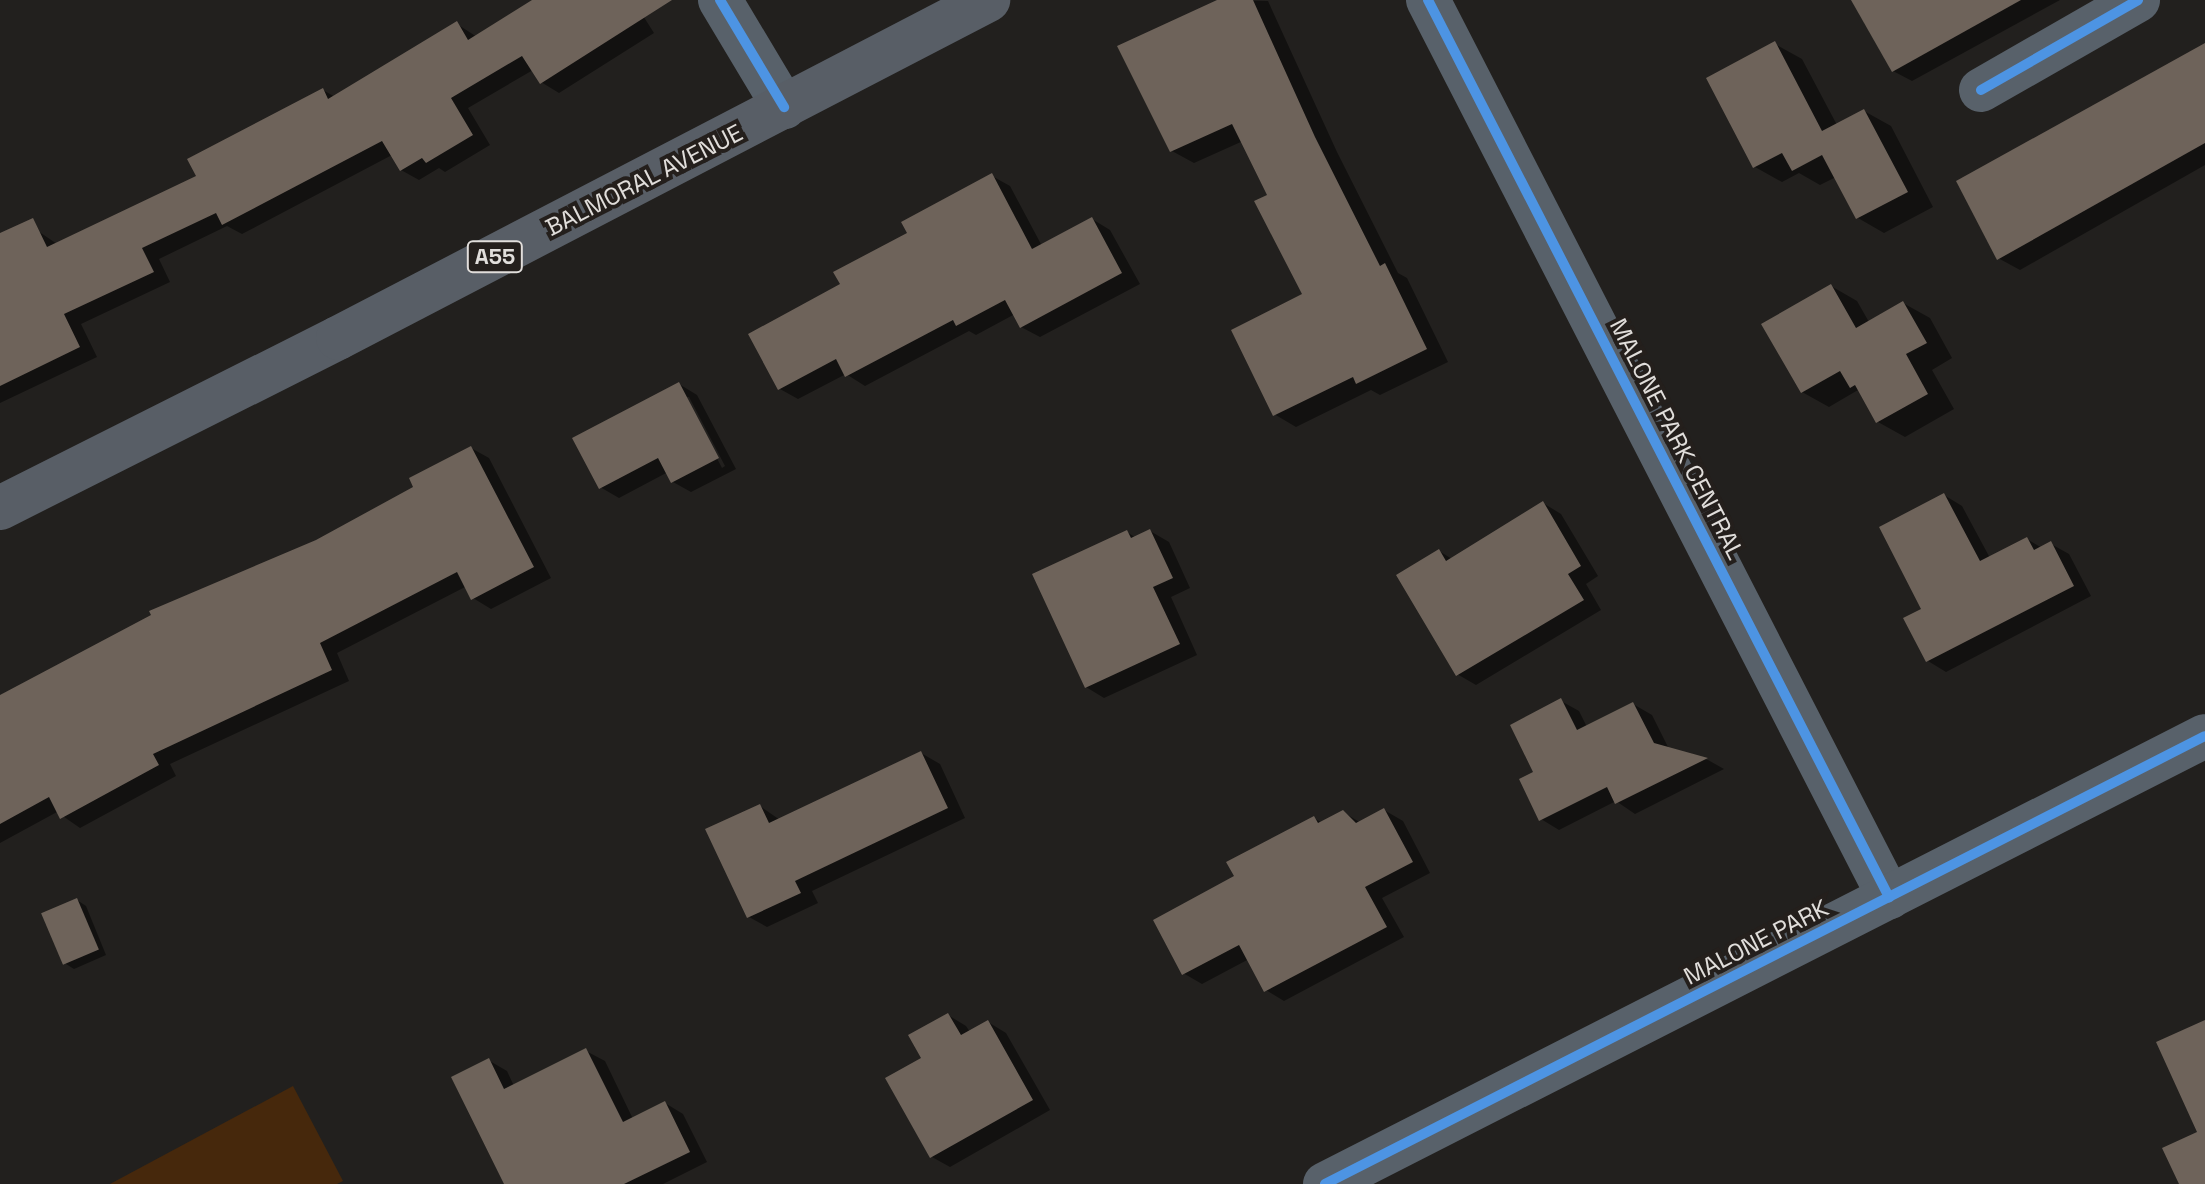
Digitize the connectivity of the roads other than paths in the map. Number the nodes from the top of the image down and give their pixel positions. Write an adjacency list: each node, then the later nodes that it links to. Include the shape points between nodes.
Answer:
1 (720, 0): 6 (street)
2 (988, 0): 6 (highway, BALMORAL AVENUE / A55)
3 (1428, 0): 9 (street, MALONE PARK CENTRAL)
4 (2138, 0): 5 (street)
5 (1981, 90)
6 (784, 107): 7 (highway, BALMORAL AVENUE / A55)
7 (0, 508)
8 (2205, 736): 9 (street, MALONE PARK)
9 (1889, 897): 10 (street, MALONE PARK)
10 (1325, 1184)

